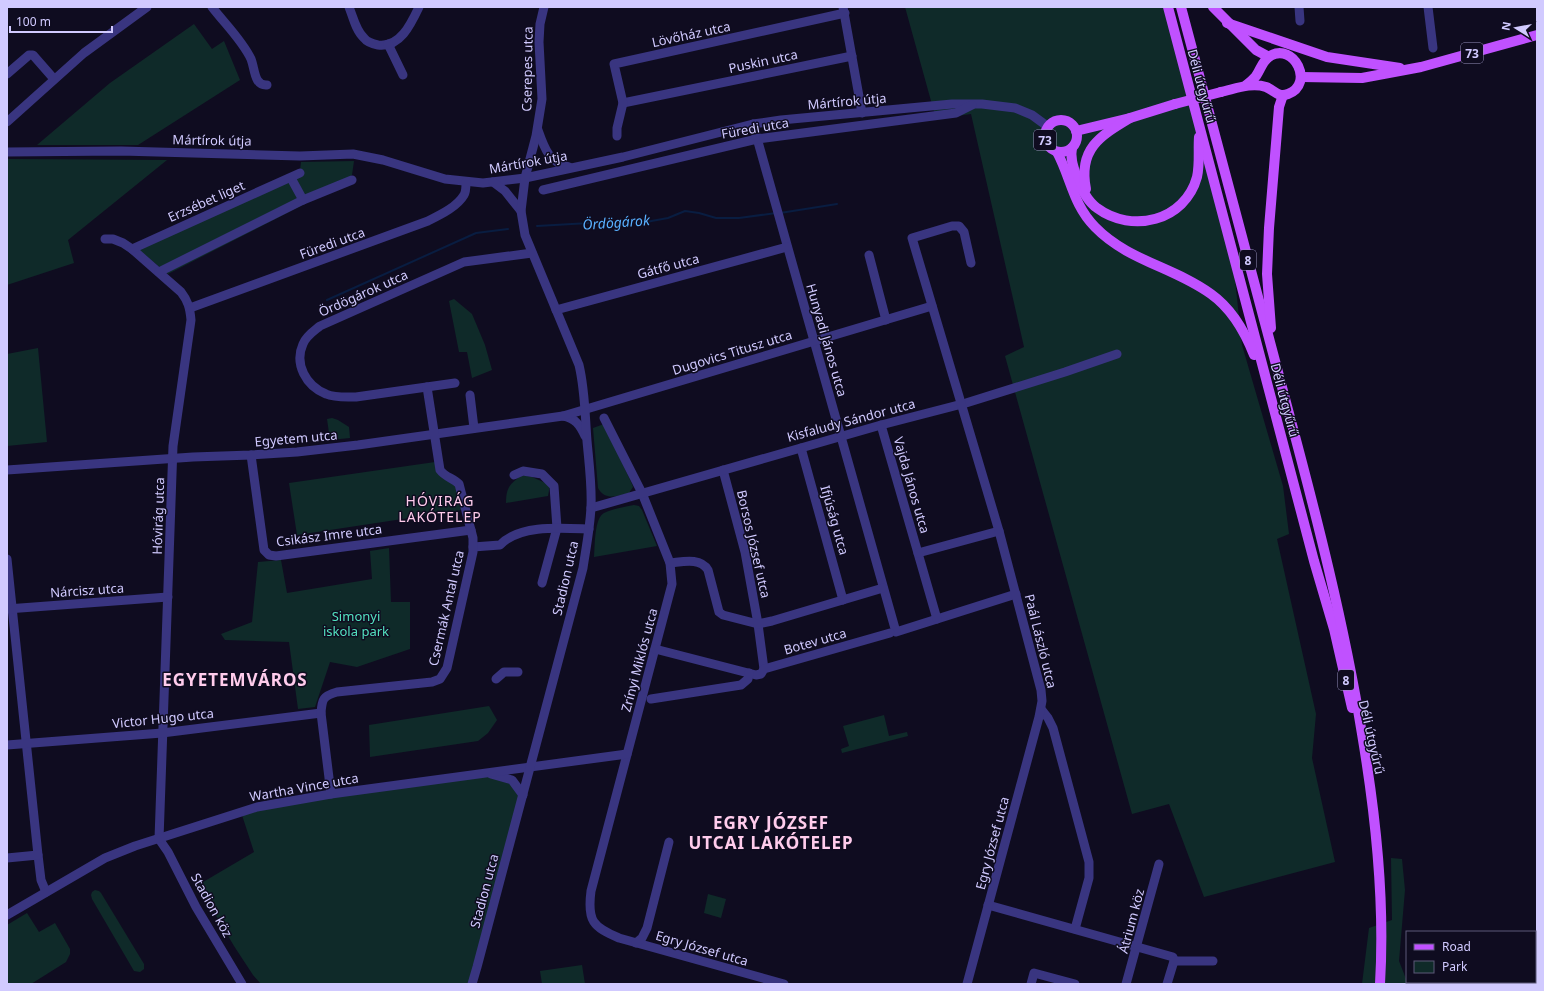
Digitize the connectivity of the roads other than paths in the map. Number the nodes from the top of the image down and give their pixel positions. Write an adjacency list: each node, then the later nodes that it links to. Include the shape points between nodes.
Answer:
1 (147, 7): 23 (street, via 110,33)
2 (212, 7): 24 (street, via 246,50 258,82)
3 (349, 7): 15 (street, via 363,38 375,44)
4 (418, 7): 15 (street, via 404,34)
5 (544, 7): 35 (street, Cserepes utca, via 539,42 542,99)
6 (1168, 7): 30 (main road, Déli útgyűrű / 8)
7 (1181, 7): 65 (main road, Déli útgyűrű / 8)
8 (1213, 7): 13 (main road)
9 (1299, 7): 12 (street)
10 (1428, 7): 16 (street)
11 (844, 10): 17 (street, Lövőház utca); 27 (street, Lövőház utca, via 614,64)
12 (1300, 20)
13 (1227, 23): 18 (main road, via 1256,50); 19 (main road, via 1327,57)
14 (1537, 35): 19 (main road, 73)
15 (388, 44): 21 (street)
16 (1433, 48)
17 (852, 56): 27 (street, Puskin utca); 29 (street)
18 (1269, 57): 22 (main road, via 1284,54 1290,56 1298,65); 25 (main road, via 1262,63 1256,76)
19 (1406, 69): 22 (main road, 73, via 1362,78)
20 (7, 74): 23 (street, via 29,55 33,55)
21 (403, 75)
22 (1301, 77): 26 (main road, via 1293,92)
23 (54, 79): 32 (street)
24 (267, 85)
25 (1245, 86): 26 (main road, via 1267,87); 31 (main road, bridge)
26 (1283, 96): 65 (main road, via 1279,107 1267,274)
27 (623, 103): 37 (street, Lövőház utca)
28 (974, 104): 29 (street, Mártírok útja); 34 (street, Mártírok útja, via 1015,108 1032,115); 38 (street, Füredi utca, via 956,113)
29 (862, 113): 33 (street, Mártírok útja)
30 (1197, 115): 51 (main road, via 1197,178 1187,199 1181,205 1159,219 1137,221 1108,214); 67 (main road, Déli útgyűrű / 8)
31 (1130, 118): 36 (main road); 51 (main road, via 1104,134 1088,153 1084,172)
32 (7, 122)
33 (753, 124): 38 (street, Hunyadi János utca); 42 (street, Mártírok útja)
34 (1047, 126): 36 (main road, 73, via 1063,119 1072,123); 41 (main road, 73, via 1044,135 1046,144)
35 (538, 129): 42 (street, via 549,155 560,165); 45 (street, Cserepes utca)
36 (1076, 132): 39 (main road, 73)
37 (617, 136)
38 (757, 139): 49 (street, Füredi utca); 54 (street, Hunyadi János utca)
39 (1072, 148): 41 (main road, 73); 51 (main road, via 1071,154 1078,181)
40 (7, 152): 47 (street, Mártírok útja, via 129,151 300,156 353,154 383,160 445,179)
41 (1057, 152): 67 (main road, via 1077,202 1096,228 1121,249 1196,284 1212,295 1242,330)
42 (570, 168): 45 (street, Mártírok útja)
43 (300, 174): 44 (street, Erzsébet liget)
44 (291, 178): 50 (street); 55 (street, Erzsébet liget)
45 (525, 178): 48 (street, Mártírok útja); 52 (street, Stadion utca)
46 (352, 180): 50 (street)
47 (466, 182): 48 (street, Mártírok útja); 61 (street, Füredi utca, via 465,194 458,202 428,221)
48 (493, 182): 52 (street, via 506,191)
49 (543, 190)
50 (303, 200): 59 (street)
51 (1090, 201)
52 (520, 211): 56 (street, Stadion utca)
53 (105, 239): 55 (street, via 123,243)
54 (787, 247): 62 (street, Gátfő utca); 64 (street, Hunyadi János utca)
55 (132, 249): 59 (street)
56 (532, 253): 62 (street, Stadion utca); 69 (street, Ördögárok utca, via 464,262 320,326 303,344 303,373 311,385 327,395 340,398 356,397)
57 (869, 255): 63 (street)
58 (971, 263): 60 (street, via 964,232 959,226 912,238)
59 (160, 272): 61 (street, via 181,292)
60 (932, 306): 63 (street, Dugovics Titusz utca); 71 (street)
61 (190, 308): 82 (street, Hóvirág utca, via 191,320)
62 (556, 310): 72 (street, Stadion utca, via 579,365)
63 (886, 320): 64 (street, Dugovics Titusz utca)
64 (814, 341): 72 (street, Dugovics Titusz utca); 78 (street, Hunyadi János utca)
65 (1272, 351): 121 (main road, Déli útgyűrű / 8, via 1339,607)
66 (1117, 354): 71 (street, Kisfaludy Sándor utca)
67 (1266, 381): 121 (main road, Déli útgyűrű / 8, via 1334,629)
68 (455, 383): 69 (street, Ördögárok utca)
69 (427, 387): 77 (street, Csermák Antal utca)
70 (470, 395): 76 (street)
71 (961, 404): 75 (street, Kisfaludy Sándor utca); 91 (street, Paál László utca)
72 (586, 409): 73 (street, Egyetem utca); 79 (street, Stadion utca)
73 (563, 416): 76 (street, Egyetem utca); 79 (street, via 574,419)
74 (604, 418): 86 (street, Zrínyi Miklós utca)
75 (881, 425): 78 (street, Kisfaludy Sándor utca); 93 (street, Vajda János utca)
76 (474, 428): 77 (street, Egyetem utca)
77 (434, 435): 81 (street, Egyetem utca, via 355,446); 90 (street, Csermák Antal utca, via 440,470 459,484)
78 (841, 436): 80 (street, Kisfaludy Sándor utca); 97 (street, Hunyadi János utca)
79 (587, 440): 87 (street, Stadion utca)
80 (801, 448): 84 (street, Kisfaludy Sándor utca); 100 (street, Ifjúság utca)
81 (251, 455): 82 (street, Egyetem utca); 90 (street, Csikász Imre utca, via 264,550 269,555)
82 (173, 458): 83 (street, Egyetem utca); 99 (street, Hóvirág utca)
83 (7, 470)
84 (723, 470): 86 (street, Kisfaludy Sándor utca); 103 (street, Borsos József utca, via 745,552)
85 (514, 475): 88 (street, via 524,471 542,474 554,486)
86 (642, 493): 87 (street, Kisfaludy Sándor utca); 95 (street, Zrínyi Miklós utca)
87 (591, 508): 89 (street, Stadion utca)
88 (557, 528): 89 (street); 92 (street, via 523,533 505,540 500,545); 96 (street)
89 (589, 528): 117 (street, Stadion utca, via 582,568)
90 (471, 530): 92 (street, Csermák Antal utca)
91 (998, 532): 93 (street, Vajda János utca); 98 (street, Paál László utca)
92 (473, 547): 112 (street, Csermák Antal utca, via 447,668 440,679 328,694 322,702)
93 (918, 552): 102 (street, Vajda János utca)
94 (7, 558): 101 (street)
95 (670, 563): 103 (street, via 703,564 708,570 719,612); 105 (street, Zrínyi Miklós utca, via 671,592)
96 (542, 584)
97 (883, 588): 100 (street); 104 (street, Hunyadi János utca)
98 (1016, 594): 102 (street, Botev utca); 111 (street, Paál László utca, via 1041,690)
99 (168, 597): 101 (street, Nárcisz utca); 113 (street, Hóvirág utca)
100 (843, 600): 103 (street)
101 (10, 609): 114 (street)
102 (937, 619): 104 (street, Botev utca)
103 (758, 624): 106 (street, Borsos József utca)
104 (893, 633): 106 (street, Botev utca)
105 (655, 649): 108 (street, Botev utca); 116 (street, Zrínyi Miklós utca)
106 (764, 669): 108 (street, Botev utca, via 761,674)
107 (518, 672): 109 (street, via 504,672)
108 (749, 673): 110 (street, via 748,679 741,685)
109 (496, 679)
110 (651, 699)
111 (1041, 709): 128 (street, Egry József utca); 131 (street, via 1054,728 1090,862 1089,878)
112 (321, 713): 113 (street, Victor Hugo utca); 119 (street, Csermák Antal utca)
113 (162, 733): 114 (street, Victor Hugo utca); 122 (street, Hóvirág utca)
114 (26, 744): 115 (street, Victor Hugo utca); 124 (street)
115 (7, 745)
116 (627, 754): 117 (street, Wartha Vince utca); 130 (street, Zrínyi Miklós utca, via 591,891)
117 (530, 767): 118 (street, Wartha Vince utca); 120 (street, Stadion utca)
118 (486, 773): 119 (street, Wartha Vince utca); 120 (street, via 512,780)
119 (331, 794): 122 (street, Wartha Vince utca, via 257,807)
120 (522, 795): 137 (street, Stadion utca)
121 (1373, 800): 144 (main road, Déli útgyűrű / 8, via 1382,899)
122 (159, 839): 127 (street, Wartha Vince utca, via 105,858); 136 (street, Stadion köz)
123 (669, 842): 132 (street, Egry József utca, via 647,928)
124 (38, 855): 125 (street); 127 (street, via 41,880)
125 (7, 858)
126 (1159, 864): 133 (street, Átrium köz)
127 (46, 892): 129 (street, Wartha Vince utca)
128 (988, 905): 131 (street); 139 (street, Egry József utca)
129 (7, 915)
130 (592, 917): 132 (street, Egry József utca, via 601,930)
131 (1075, 929): 133 (street)
132 (636, 943): 138 (street, Egry József utca)
133 (1137, 946): 134 (street); 142 (street, Átrium köz)
134 (1173, 959): 135 (street); 143 (street)
135 (1214, 961)
136 (242, 984)
137 (472, 984)
138 (784, 984)
139 (967, 984)
140 (1031, 984): 141 (street, via 1034,973)
141 (1075, 984)
142 (1126, 984)
143 (1167, 984)
144 (1380, 984)

